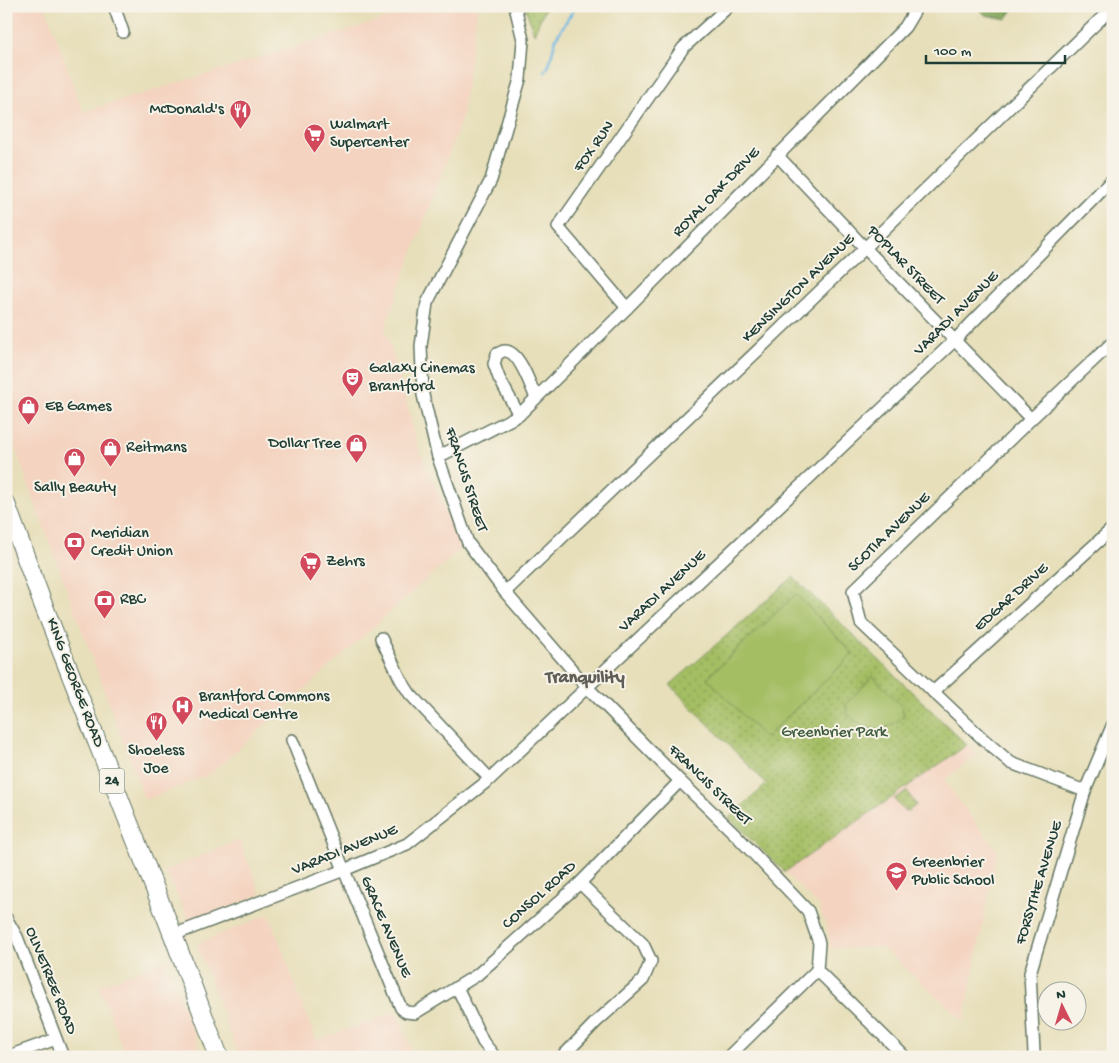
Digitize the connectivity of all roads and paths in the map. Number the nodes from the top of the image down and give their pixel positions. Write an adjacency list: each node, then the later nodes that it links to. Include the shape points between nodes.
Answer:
1 (114, 6): 6 (street)
2 (515, 6): 16 (street, FRANCIS STREET, via 523,40 520,79 494,171 427,303 421,346 423,395)
3 (729, 6): 10 (street, FOX RUN, via 683,48 558,227)
4 (914, 6): 7 (street, ROYAL OAK DRIVE, via 905,27)
5 (1113, 7): 9 (street, KENSINGTON AVENUE)
6 (124, 32)
7 (777, 155): 9 (street, POPLAR STREET); 10 (street, ROYAL OAK DRIVE)
8 (1113, 179): 11 (street, VARADI AVENUE)
9 (865, 248): 11 (street, POPLAR STREET); 20 (street, KENSINGTON AVENUE)
10 (627, 308): 13 (street, ROYAL OAK DRIVE)
11 (954, 341): 15 (street, POPLAR STREET); 22 (street, VARADI AVENUE)
12 (1113, 342): 15 (street, SCOTIA AVENUE)
13 (536, 398): 14 (street, ROYAL OAK DRIVE); 14 (street, via 519,360 512,352 497,354 494,364 498,378)
14 (519, 415): 16 (street, ROYAL OAK DRIVE)
15 (1031, 419): 23 (street, SCOTIA AVENUE, via 853,591 861,622)
16 (438, 458): 20 (street, FRANCIS STREET, via 468,542)
17 (6, 504): 19 (main road, KING GEORGE ROAD / 24)
18 (1113, 528): 23 (street, EDGAR DRIVE)
19 (11, 535): 32 (main road, KING GEORGE ROAD / 24)
20 (505, 592): 22 (street, FRANCIS STREET)
21 (381, 638): 26 (street, via 410,694)
22 (587, 687): 26 (street, VARADI AVENUE); 27 (street, FRANCIS STREET)
23 (934, 692): 28 (street, SCOTIA AVENUE, via 1011,763)
24 (1113, 724): 28 (street, FORSYTHE AVENUE)
25 (292, 740): 29 (street, GRACE AVENUE)
26 (490, 779): 29 (street, VARADI AVENUE, via 407,844)
27 (680, 781): 30 (street, CONSOL ROAD); 33 (street, FRANCIS STREET, via 808,911 819,943)
28 (1085, 791): 44 (street, FORSYTHE AVENUE, via 1030,973)
29 (344, 870): 32 (street, VARADI AVENUE); 35 (street, GRACE AVENUE, via 401,1008)
30 (580, 883): 34 (street, CONSOL ROAD, via 477,975); 41 (street, via 642,944 651,961 643,980)
31 (6, 918): 36 (street, OLIVETREE ROAD, via 17,937)
32 (173, 935): 39 (main road, KING GEORGE ROAD / 24)
33 (817, 970): 42 (street); 43 (street)
34 (457, 987): 35 (street, CONSOL ROAD, via 415,1013); 40 (street, via 482,1042)
35 (406, 1012)
36 (56, 1039): 37 (street); 38 (street, OLIVETREE ROAD)
37 (6, 1057)
38 (63, 1057)
39 (219, 1057)
40 (495, 1057)
41 (562, 1057)
42 (728, 1057)
43 (905, 1057)
44 (1033, 1057)

